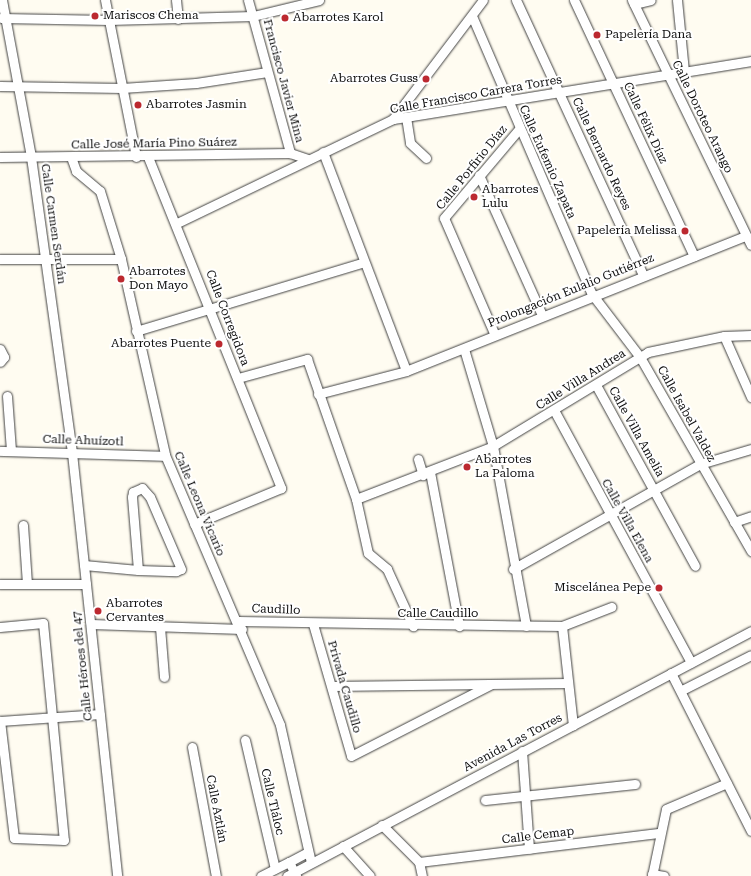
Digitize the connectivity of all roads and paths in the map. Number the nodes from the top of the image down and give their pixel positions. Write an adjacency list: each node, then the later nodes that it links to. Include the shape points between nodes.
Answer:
1 (2, 0): 14 (street, Calle Carmen Serdán)
2 (105, 0): 16 (street)
3 (176, 0): 15 (street)
4 (248, 0): 12 (street, Francisco Javier Mina)
5 (316, 0): 12 (street)
6 (483, 0): 13 (street)
7 (516, 0): 25 (street, Calle Bernardo Reyes)
8 (574, 0): 21 (street, Calle Félix Díaz)
9 (651, 0): 11 (street)
10 (677, 0): 18 (street)
11 (633, 2): 20 (street, Calle Doroteo Arango)
12 (253, 16): 15 (street); 19 (street, Francisco Javier Mina)
13 (472, 16): 26 (street, Calle Eufemio Zapata); 28 (street)
14 (3, 18): 16 (street); 23 (street, Calle Carmen Serdán)
15 (178, 19): 16 (street)
16 (109, 20): 24 (street)
17 (751, 61): 18 (street, Calle Francisco Carrera Torres)
18 (684, 71): 20 (street, Calle Francisco Carrera Torres)
19 (267, 72): 24 (street, via 196,83); 31 (street, Francisco Javier Mina)
20 (667, 73): 21 (street, Calle Francisco Carrera Torres); 41 (street, Calle Doroteo Arango)
21 (614, 85): 25 (street, Calle Francisco Carrera Torres); 43 (street, Calle Félix Díaz)
22 (0, 86): 23 (street)
23 (19, 86): 24 (street); 33 (street, Calle Carmen Serdán)
24 (122, 88): 35 (street)
25 (559, 93): 26 (street, Calle Francisco Carrera Torres); 48 (street, Calle Bernardo Reyes)
26 (506, 100): 27 (street, Calle Francisco Carrera Torres); 29 (street, Calle Eufemio Zapata)
27 (406, 116): 28 (street, Calle Francisco Carrera Torres); 37 (street, via 410,143)
28 (393, 119): 30 (street, Calle Francisco Carrera Torres)
29 (519, 129): 39 (street, Calle Porfirio Díaz); 49 (street, Calle Eufemio Zapata)
30 (323, 152): 38 (street, Calle Francisco Carrera Torres); 47 (street)
31 (290, 153): 36 (street, Calle José María Pino Suárez); 38 (street, Calle José María Pino Suárez)
32 (0, 157): 33 (street, Calle José María Pino Suárez)
33 (31, 157): 34 (street, Calle José María Pino Suárez); 46 (street, Calle Carmen Serdán)
34 (71, 157): 35 (street, Calle José María Pino Suárez); 45 (street, Calle Leona Vicario, via 76,171 100,191)
35 (136, 157): 36 (street, Calle José María Pino Suárez)
36 (148, 157): 40 (street, Calle Corregidora)
37 (426, 158)
38 (307, 159): 40 (street, Calle Francisco Carrera Torres)
39 (479, 175): 51 (street); 53 (street, Calle Porfirio Díaz, via 444,218)
40 (177, 223): 50 (street, Calle Corregidora)
41 (746, 236): 42 (street, Calle Doroteo Arango); 43 (street, Prolongación Eulalio Gutiérrez)
42 (751, 245)
43 (694, 256): 48 (street, Prolongación Eulalio Gutiérrez)
44 (0, 259): 46 (street)
45 (122, 259): 46 (street); 52 (street, Calle Leona Vicario)
46 (47, 261): 71 (street, Calle Carmen Serdán)
47 (364, 262): 50 (street); 60 (street)
48 (643, 275): 49 (street, Prolongación Eulalio Gutiérrez)
49 (592, 294): 51 (street, Prolongación Eulalio Gutiérrez); 58 (street, Calle Isabel Valdez)
50 (209, 307): 52 (street); 61 (street, Calle Corregidora)
51 (542, 315): 53 (street, Prolongación Eulalio Gutiérrez)
52 (136, 331): 72 (street, Calle Leona Vicario)
53 (494, 333): 56 (street, Prolongación Eulalio Gutiérrez)
54 (751, 335): 55 (street, Calle Villa Andrea)
55 (724, 336): 58 (street, Calle Villa Andrea, via 659,347); 65 (street)
56 (464, 349): 60 (street, Prolongación Eulalio Gutiérrez); 67 (street)
57 (0, 350): 59 (street, via 4,356)
58 (640, 357): 62 (street, Calle Villa Andrea); 74 (street, Calle Isabel Valdez)
59 (0, 362)
60 (406, 371): 63 (street, Prolongación Eulalio Gutiérrez)
61 (238, 378): 63 (street, via 307,359); 81 (street, Calle Corregidora, via 281,488)
62 (596, 385): 66 (street, Calle Villa Andrea); 76 (street, Calle Villa Amelía)
63 (318, 394): 77 (street)
64 (7, 396): 70 (street)
65 (751, 397)
66 (555, 412): 67 (street, Calle Villa Andrea); 79 (street, Calle Villa Elena)
67 (493, 446): 75 (street, Calle Villa Andrea); 86 (street)
68 (751, 449): 74 (street)
69 (0, 450): 70 (street, Calle Ahuízotl)
70 (11, 451): 71 (street, Calle Ahuízotl)
71 (72, 453): 72 (street, Calle Ahuízotl); 84 (street, Calle Héroes del 47)
72 (165, 456): 81 (street, Calle Leona Vicario)
73 (418, 459): 75 (street)
74 (700, 464): 76 (street); 80 (street, Calle Isabel Valdez)
75 (427, 474): 77 (street, Calle Villa Andrea); 96 (street)
76 (654, 491): 79 (street); 85 (street, Calle Villa Amelía)
77 (356, 499): 95 (street, via 368,553 388,569)
78 (751, 516): 80 (street)
79 (610, 517): 86 (street, via 564,538); 103 (street, Calle Villa Elena)
80 (734, 522): 83 (street, Calle Isabel Valdez)
81 (194, 524): 94 (street, Calle Leona Vicario)
82 (23, 525): 89 (street)
83 (751, 551)
84 (84, 566): 87 (street); 90 (street, Calle Héroes del 47)
85 (695, 566)
86 (513, 569): 97 (street)
87 (138, 570): 87 (street, via 132,497 133,492 142,488 150,497 181,569)
88 (0, 584): 89 (street)
89 (27, 584): 90 (street)
90 (86, 584): 92 (street, Calle Héroes del 47)
91 (611, 607): 98 (street)
92 (91, 624): 100 (street, Caudillo); 110 (street, Calle Héroes del 47)
93 (313, 624): 94 (street, Caudillo); 95 (street, Calle Caudillo); 108 (street, Privada Caudillo)
94 (240, 625): 100 (street, Caudillo); 126 (street, Calle Leona Vicario, via 280,726)
95 (413, 626): 96 (street, Calle Caudillo)
96 (459, 626): 97 (street, Calle Caudillo)
97 (526, 626): 98 (street, Calle Caudillo)
98 (562, 626): 106 (street)
99 (0, 627): 111 (street, via 43,623)
100 (160, 627): 105 (street)
101 (751, 630): 103 (street, Avenida Las Torres)
102 (751, 655): 109 (street)
103 (691, 662): 104 (street, Avenida Las Torres)
104 (671, 673): 109 (street); 113 (street, Avenida Las Torres)
105 (164, 677)
106 (568, 683): 107 (street); 113 (street)
107 (492, 684): 108 (street); 108 (street, Privada Caudillo, via 351,756)
108 (332, 686)
109 (682, 690): 117 (street)
110 (100, 714): 111 (street); 133 (street, Calle Héroes del 47)
111 (54, 717): 112 (street); 112 (street, via 64,840 14,838)
112 (0, 721)
113 (573, 725): 116 (street, Avenida Las Torres)
114 (245, 740): 130 (street, Calle Tláloc)
115 (192, 747): 134 (street, Calle Aztlán)
116 (522, 752): 119 (street); 121 (street, Avenida Las Torres)
117 (727, 783): 122 (street); 123 (street, via 666,809)
118 (636, 784): 119 (street)
119 (525, 796): 120 (street); 125 (street)
120 (485, 800)
121 (382, 825): 124 (street, Avenida Las Torres); 128 (street)
122 (751, 830)
123 (660, 833): 125 (street, Calle Cemap); 132 (street)
124 (343, 846): 129 (street, Avenida Las Torres); 136 (street)
125 (529, 849): 128 (street, Calle Cemap)
126 (308, 852): 127 (street); 129 (street, Calle Leona Vicario)
127 (289, 862): 130 (street); 131 (street)
128 (419, 862): 137 (street)
129 (311, 863): 131 (street, Avenida Las Torres)
130 (275, 869): 135 (street)
131 (292, 875)
132 (652, 875): 138 (street)
133 (117, 876)
134 (216, 876)
135 (261, 876)
136 (370, 876)
137 (422, 876)
138 (664, 876)

